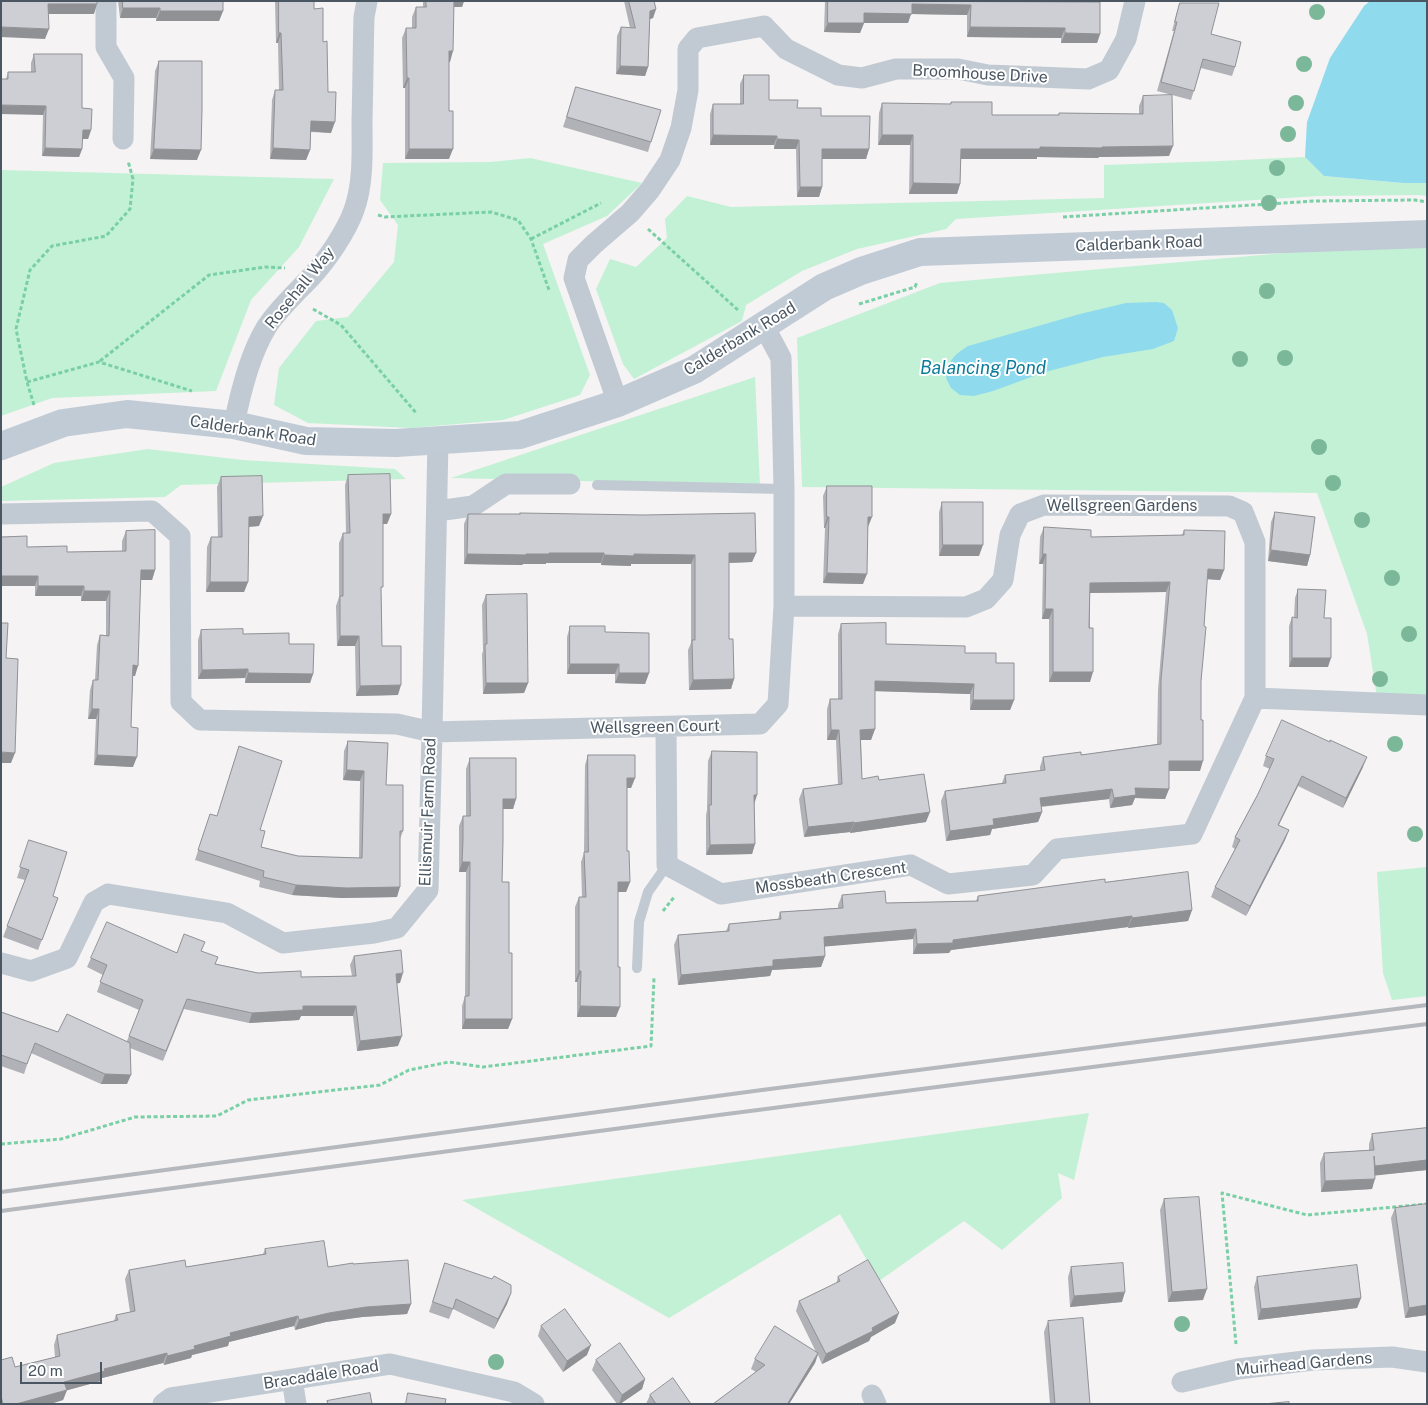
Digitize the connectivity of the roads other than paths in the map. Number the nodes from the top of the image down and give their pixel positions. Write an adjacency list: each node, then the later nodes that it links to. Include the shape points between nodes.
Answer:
1 (106, 1): 4 (street, via 106,47 124,78)
2 (367, 1): 8 (street, Rosehall Way, via 360,186 354,211 329,254 266,327 255,349)
3 (1135, 1): 7 (street, Broomhouse Drive, via 1126,39 1109,70 1088,79 988,75 958,69 896,69 862,78 838,75 786,49 764,26 697,38 688,49 688,90 681,128 670,160 630,213 578,260 574,278)
4 (123, 139)
5 (1427, 234): 6 (street, Calderbank Road, via 920,252 824,288)
6 (762, 328): 7 (street, Calderbank Road, via 694,370); 13 (street, Wellsgreen Court, via 781,358)
7 (618, 403): 9 (street, Calderbank Road, via 520,435)
8 (236, 415): 9 (street, Calderbank Road, via 306,441 396,443); 10 (street, Calderbank Road, via 127,414 63,423)
9 (438, 440): 14 (street)
10 (1, 446)
11 (570, 484): 14 (street, via 506,484 473,506)
12 (598, 485): 13 (lane)
13 (784, 489): 16 (street, Wellsgreen Court)
14 (437, 511): 20 (street)
15 (1, 514): 20 (street, Ellismuir Farm Road, via 152,511 180,536 181,702 200,720 397,724)
16 (784, 606): 17 (street, Wellsgreen Gardens, via 966,607 986,600 1003,580 1010,535 1020,514 1044,505 1229,506 1242,512 1255,542); 19 (street, Wellsgreen Court, via 778,704 760,724)
17 (1255, 698): 18 (street); 21 (street, Mossbeath Crescent, via 1192,834 1057,849 1033,875 948,884 911,865 720,894)
18 (1427, 705)
19 (666, 727): 20 (street, Wellsgreen Court); 21 (street)
20 (432, 732): 22 (street, Ellismuir Farm Road, via 428,890 397,928 283,943 227,914 108,894 94,902 67,958 31,971)
21 (667, 865): 23 (lane, via 648,892 639,922)
22 (1, 962)
23 (636, 968)
24 (1427, 1362): 26 (street, Muirhead Gardens, via 1392,1357 1314,1360 1238,1368)
25 (292, 1379): 27 (street, Bracadale Road, via 171,1398); 28 (street); 29 (street, Bracadale Road, via 390,1364 514,1392)
26 (1182, 1382)
27 (163, 1404)
28 (296, 1404)
29 (534, 1404)

